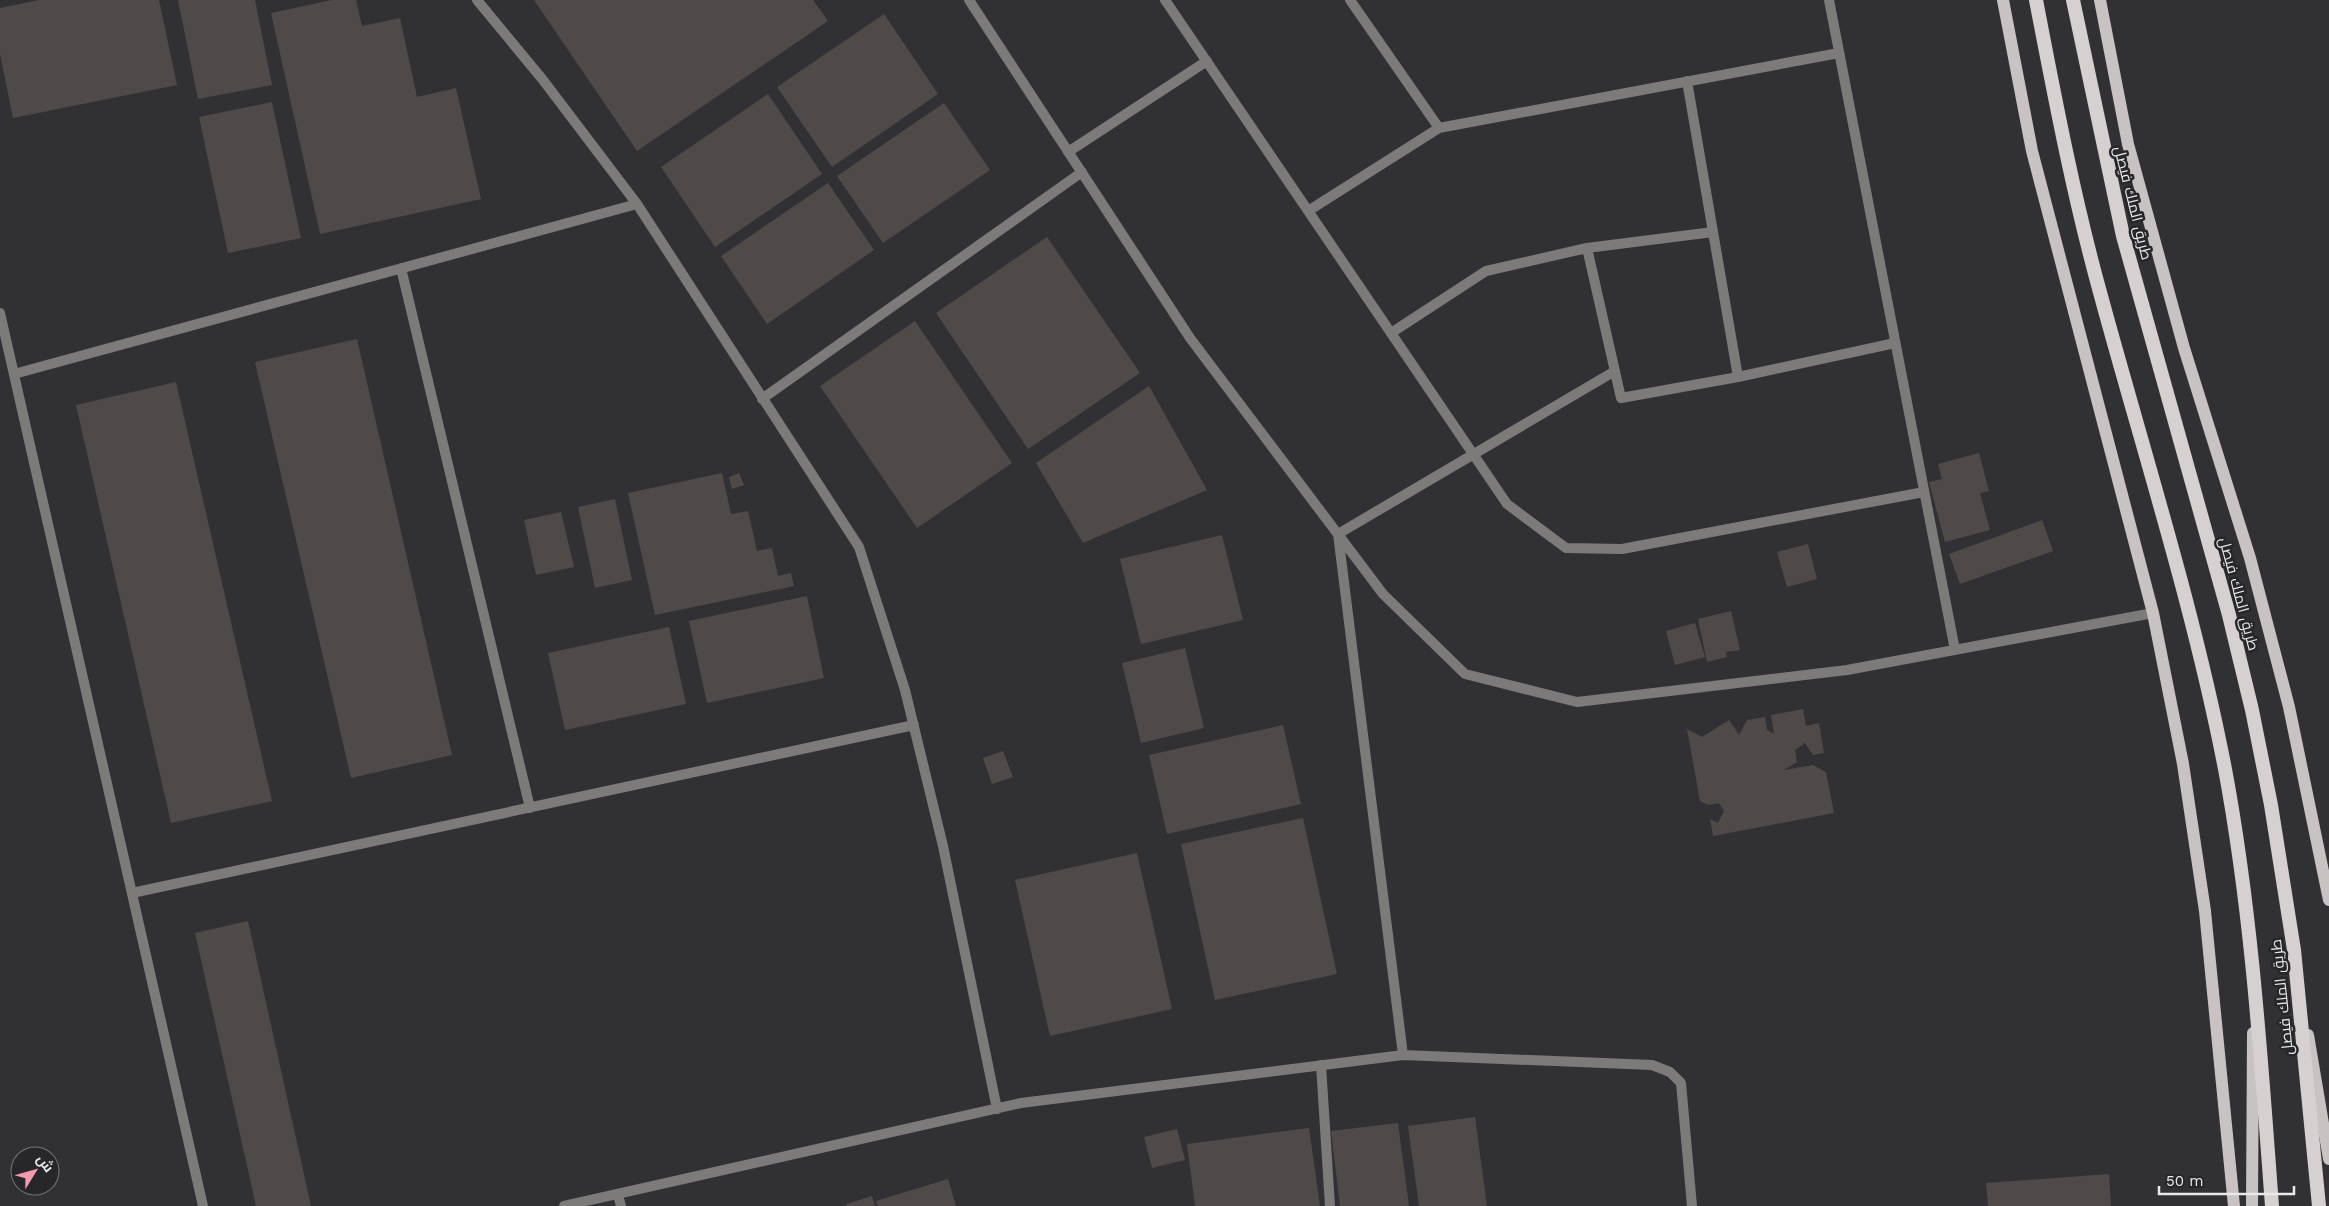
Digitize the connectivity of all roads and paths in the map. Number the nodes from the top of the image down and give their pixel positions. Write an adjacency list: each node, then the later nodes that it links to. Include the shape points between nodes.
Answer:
1 (477, 0): 16 (street, via 543,80)
2 (969, 0): 14 (street)
3 (1165, 0): 11 (street)
4 (1350, 0): 13 (street)
5 (1829, 0): 10 (street)
6 (2003, 0): 31 (main road, via 2033,158)
7 (2036, 0): 38 (highway, طريق الملك فيصل, via 2078,210 2200,655 2225,770)
8 (2073, 0): 37 (highway, طريق الملك فيصل, via 2123,236 2252,710 2271,804)
9 (2100, 0): 36 (main road, via 2130,153 2184,348 2250,558 2286,698)
10 (1839, 53): 12 (street); 23 (street)
11 (1207, 61): 14 (street); 17 (street)
12 (1687, 81): 13 (street); 18 (street)
13 (1439, 128): 17 (street)
14 (1068, 152): 15 (street)
15 (1082, 172): 27 (street); 30 (street, via 1190,338)
16 (636, 204): 20 (street); 27 (street)
17 (1308, 211): 22 (street)
18 (1714, 232): 19 (street); 26 (street)
19 (1587, 248): 22 (street, via 1486,271); 24 (street)
20 (401, 268): 25 (street); 34 (street)
21 (0, 313): 25 (street)
22 (1391, 333): 28 (street)
23 (1895, 343): 26 (street); 29 (street)
24 (1615, 371): 26 (street, via 1621,398); 28 (street)
25 (14, 374): 35 (street)
26 (1738, 377)
27 (762, 400): 33 (street, via 859,547)
28 (1473, 454): 29 (street, via 1507,504 1566,548 1622,549); 30 (street)
29 (1924, 492): 32 (street)
30 (1338, 534): 32 (street, via 1383,594 1465,674 1577,702 1847,670); 39 (street)
31 (2153, 613): 32 (street); 49 (main road, via 2183,764 2205,911)
32 (1955, 650)
33 (914, 725): 34 (street); 41 (street, via 943,846)
34 (530, 808): 35 (street)
35 (132, 894): 44 (street)
36 (2329, 900)
37 (2294, 950): 42 (main road); 52 (highway, طريق الملك فيصل)
38 (2254, 970): 50 (main road); 51 (highway, طريق الملك فيصل)
39 (1403, 1055): 40 (street); 48 (street, via 1652,1065 1670,1072 1681,1084)
40 (1321, 1065): 41 (street, via 1021,1103); 47 (street)
41 (996, 1109): 43 (street)
42 (2329, 1159)
43 (618, 1195): 45 (street); 46 (street)
44 (203, 1206)
45 (564, 1206)
46 (621, 1206)
47 (1330, 1206)
48 (1692, 1206)
49 (2234, 1206)
50 (2252, 1206)
51 (2272, 1206)
52 (2319, 1206)

